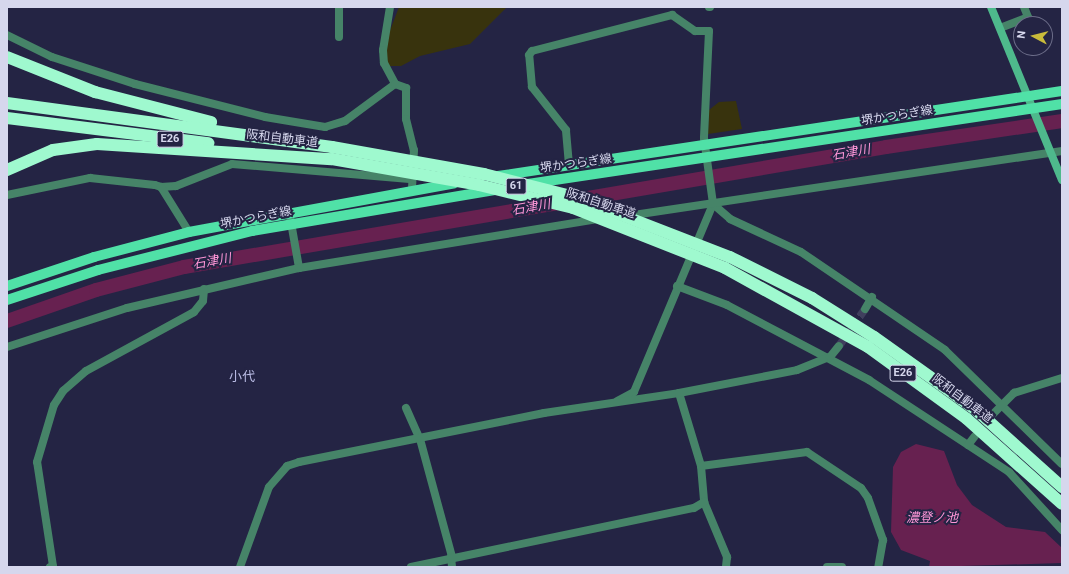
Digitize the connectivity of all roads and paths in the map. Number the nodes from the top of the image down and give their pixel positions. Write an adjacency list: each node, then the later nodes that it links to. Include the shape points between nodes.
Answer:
1 (339, 7): 7 (street)
2 (390, 7): 9 (street, via 382,50 384,64)
3 (991, 7): 5 (main road)
4 (1024, 7): 5 (street, via 1028,17)
5 (1000, 28): 11 (main road)
6 (7, 34): 9 (street, via 52,57 135,84 265,117 325,127 345,121)
7 (339, 37)
8 (7, 57): 16 (highway, via 95,92)
9 (395, 84): 24 (street, via 406,88 406,119 414,150)
10 (1062, 91): 11 (main road, 堺かつらぎ線 / 61)
11 (1027, 96): 14 (main road); 17 (main road, 堺かつらぎ線 / 61)
12 (7, 103): 16 (highway, 阪和自動車道 / E26)
13 (1062, 104): 14 (main road, 堺かつらぎ線 / 61)
14 (1032, 108): 20 (main road); 21 (main road, 堺かつらぎ線 / 61)
15 (7, 118): 19 (highway, 阪和自動車道 / E26)
16 (244, 133): 19 (highway, 阪和自動車道 / E26)
17 (704, 146): 21 (street); 22 (main road, 堺かつらぎ線 / 61); 22 (street, via 709,32 695,31 672,15 532,51 529,56 532,87 566,130)
18 (1062, 151): 20 (street)
19 (332, 153): 23 (highway, via 97,144 53,150); 33 (highway, 阪和自動車道 / E26, bridge, via 573,208)
20 (1052, 155): 25 (main road); 29 (street, via 887,175)
21 (707, 163): 29 (street); 31 (main road, 堺かつらぎ線 / 61, via 570,177)
22 (569, 165): 27 (main road, 堺かつらぎ線 / 61)
23 (7, 170)
24 (412, 179): 26 (street, via 232,164 176,186); 27 (street)
25 (1062, 179)
26 (161, 187): 28 (street, via 90,178); 32 (street)
27 (412, 189): 30 (main road, 堺かつらぎ線 / 61)
28 (7, 195)
29 (713, 204): 34 (street, via 558,225); 36 (street); 38 (street, via 730,218 801,252)
30 (289, 211): 31 (street); 32 (main road, 堺かつらぎ線 / 61)
31 (292, 229): 34 (street); 39 (main road, 堺かつらぎ線 / 61, via 163,252)
32 (189, 232): 35 (main road, 堺かつらぎ線 / 61, via 94,257)
33 (728, 262): 55 (highway, 阪和自動車道 / E26, via 812,298 874,337 975,409); 57 (highway, 阪和自動車道 / E26, via 868,347 967,418)
34 (298, 266): 37 (street)
35 (7, 286)
36 (677, 286): 43 (street, via 727,305); 46 (street, via 634,392)
37 (204, 289): 42 (street, via 88,319); 60 (street, via 203,301 194,312 86,371 63,391 54,405 37,462 53,566)
38 (872, 297): 40 (street); 47 (street, via 945,350)
39 (7, 300)
40 (865, 309)
41 (839, 346): 43 (street)
42 (7, 347)
43 (830, 357): 45 (street, via 797,370); 52 (street)
44 (1062, 378): 47 (street, via 1014,394)
45 (679, 393): 46 (street); 54 (street)
46 (617, 401): 51 (street)
47 (1002, 403): 49 (street); 53 (street)
48 (406, 408): 51 (street)
49 (993, 414)
50 (975, 436): 52 (street)
51 (420, 439): 59 (street); 61 (street, via 287,466 275,477 261,501)
52 (968, 445): 58 (street, via 1009,472)
53 (1062, 464)
54 (701, 466): 56 (street); 67 (street, via 807,452 861,488 868,498 883,540)
55 (1062, 487)
56 (704, 502): 59 (street, via 694,508); 64 (street, via 727,557)
57 (1062, 504)
58 (1062, 530)
59 (451, 557): 62 (street); 63 (street)
60 (50, 567)
61 (240, 567)
62 (411, 567)
63 (452, 567)
64 (726, 567)
65 (827, 567): 66 (street)
66 (842, 567)
67 (878, 567)

